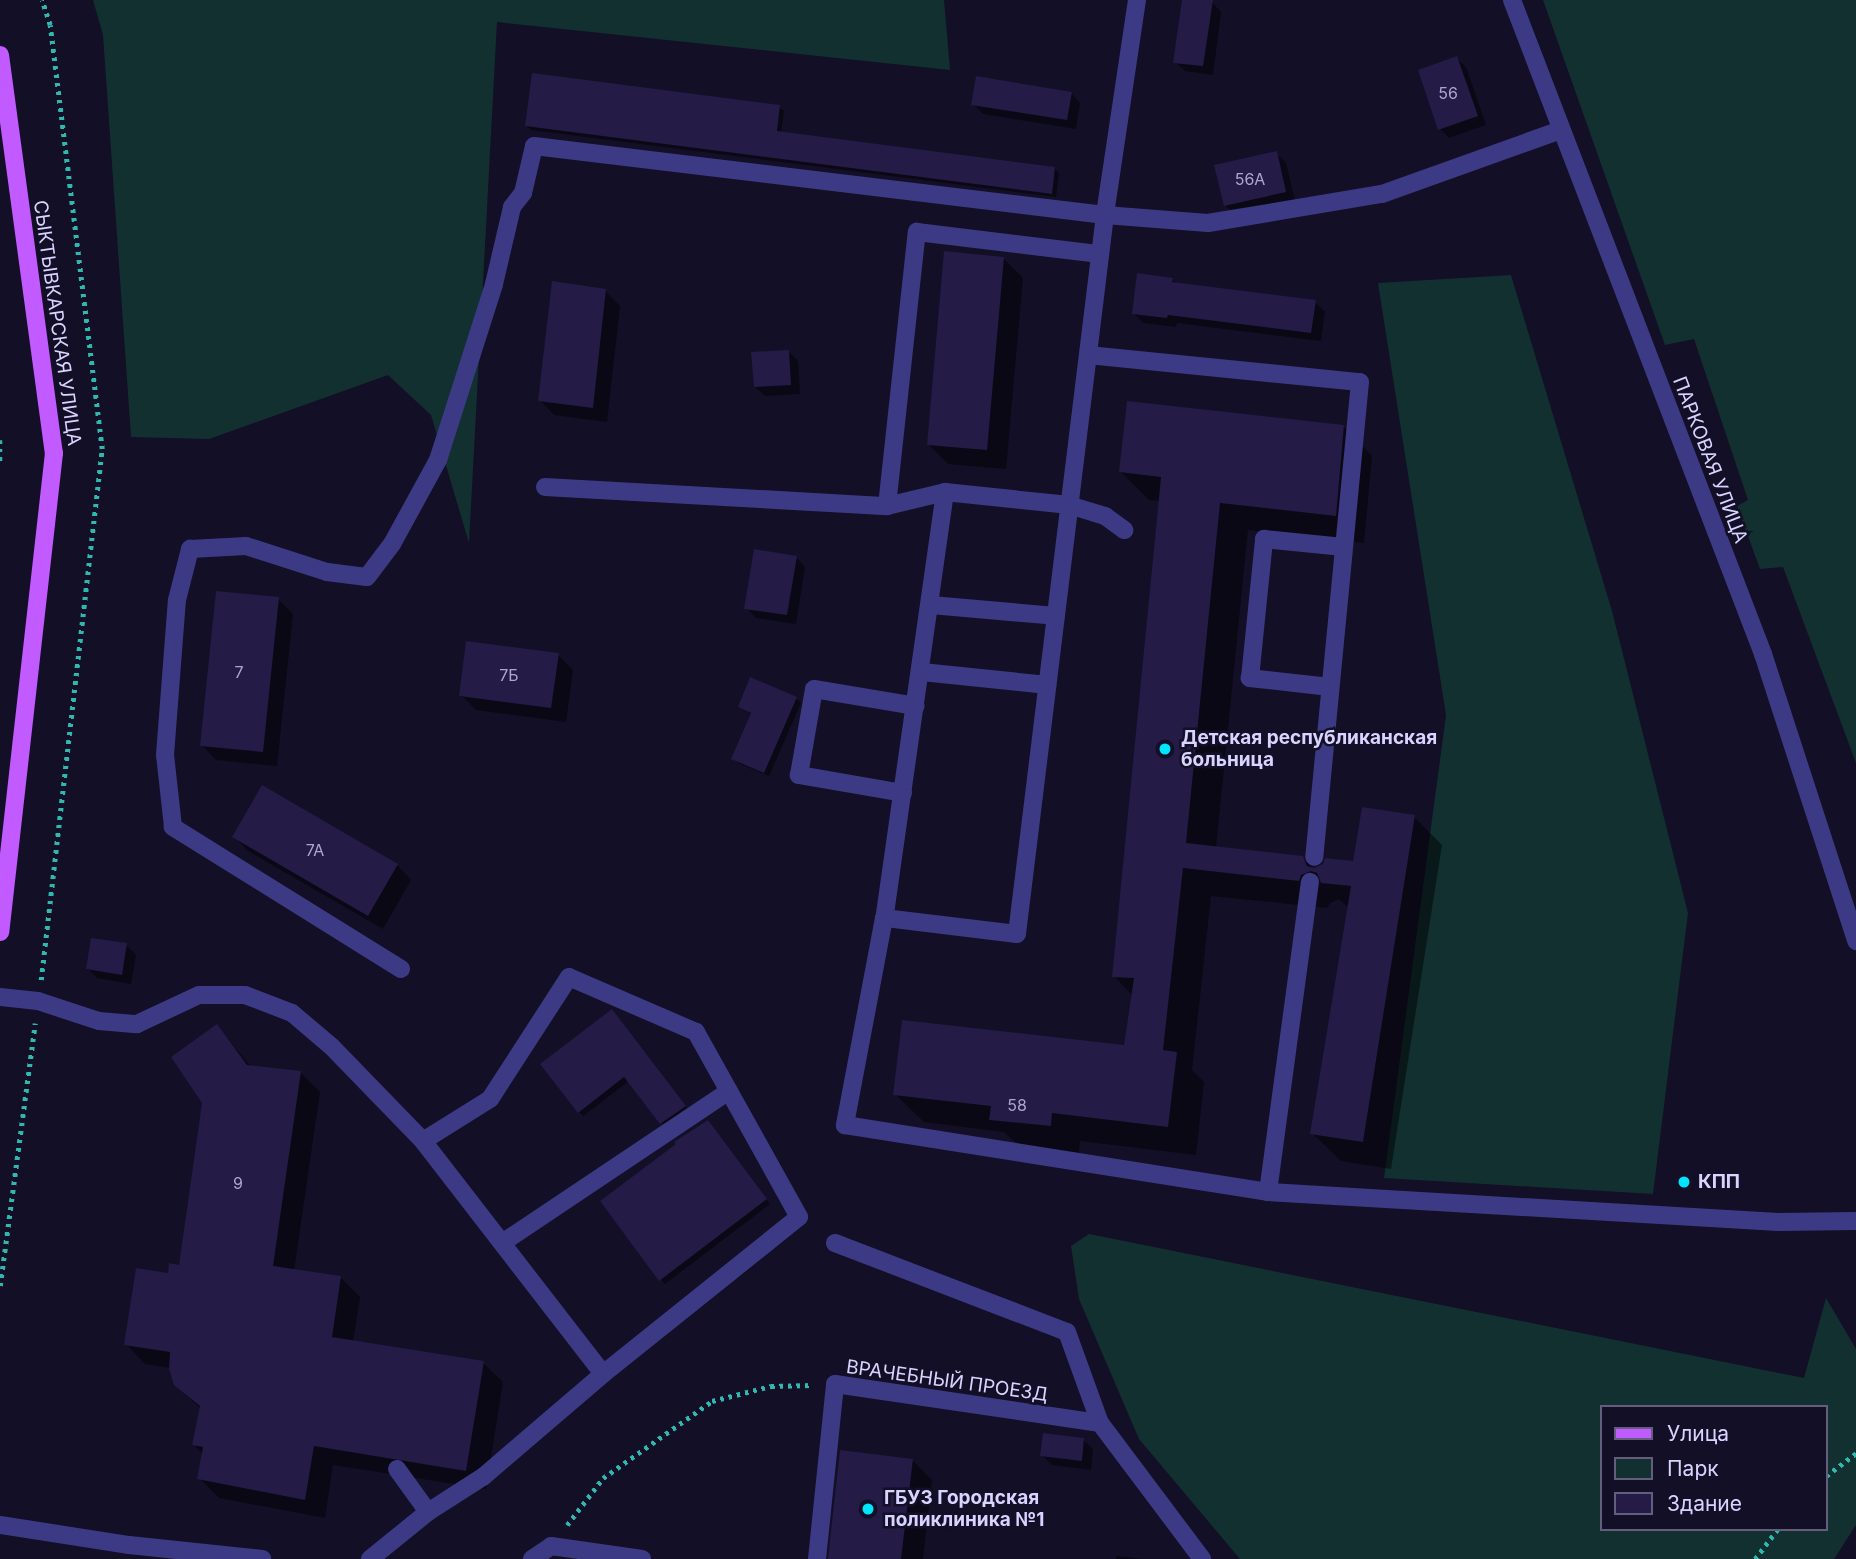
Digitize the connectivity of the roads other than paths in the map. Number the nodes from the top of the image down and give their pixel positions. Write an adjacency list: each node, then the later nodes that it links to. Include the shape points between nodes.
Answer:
1 (1137, 0): 5 (street)
2 (1512, 0): 4 (street, ПАРКОВАЯ УЛИЦА)
3 (0, 55): 24 (main road, СЫКТЫВКАРСКАЯ УЛИЦА, via 54,453)
4 (1561, 130): 5 (street, via 1381,194 1208,223); 25 (street, ПАРКОВАЯ УЛИЦА, via 1763,654)
5 (1105, 215): 6 (street); 26 (street, via 534,146 438,460 392,544 367,577 327,572 246,546 190,549 177,600 165,755 173,827)
6 (1100, 254): 7 (street); 11 (street, via 917,232)
7 (1087, 355): 10 (street); 13 (street, via 1360,382)
8 (545, 486): 11 (street)
9 (946, 492): 10 (street); 11 (street); 14 (street)
10 (1069, 505): 12 (street, via 1105,516); 15 (street)
11 (887, 506)
12 (1124, 530)
13 (1344, 547): 18 (street); 18 (street, via 1264,539 1250,678)
14 (931, 605): 15 (street); 16 (street)
15 (1056, 616): 17 (street)
16 (922, 672): 17 (street); 19 (street)
17 (1047, 685): 23 (street, via 1017,934)
18 (1330, 687): 21 (street)
19 (916, 706): 20 (street); 20 (street, via 814,689 799,775)
20 (902, 793): 23 (street)
21 (1314, 857)
22 (1310, 882): 30 (street)
23 (884, 918): 30 (street, via 845,1125)
24 (0, 932)
25 (1856, 941)
26 (401, 969)
27 (0, 997): 29 (street, via 38,1001 99,1021 137,1024 199,995 245,995 292,1013 332,1046)
28 (729, 1091): 29 (street, via 696,1032 569,977 490,1099); 32 (street); 34 (street, via 799,1217)
29 (423, 1141): 32 (street)
30 (1268, 1192): 31 (street, via 1778,1222)
31 (1856, 1221)
32 (502, 1243): 34 (street)
33 (835, 1244): 35 (street, via 1067,1332)
34 (603, 1374): 37 (street, via 484,1476)
35 (1100, 1423): 43 (street, ВРАЧЕБНЫЙ ПРОЕЗД, via 835,1384); 44 (street)
36 (397, 1469): 37 (street)
37 (428, 1512): 40 (street)
38 (0, 1525): 39 (street)
39 (262, 1559)
40 (370, 1559)
41 (533, 1559): 42 (street, via 551,1546)
42 (642, 1559)
43 (817, 1559)
44 (1202, 1559)

